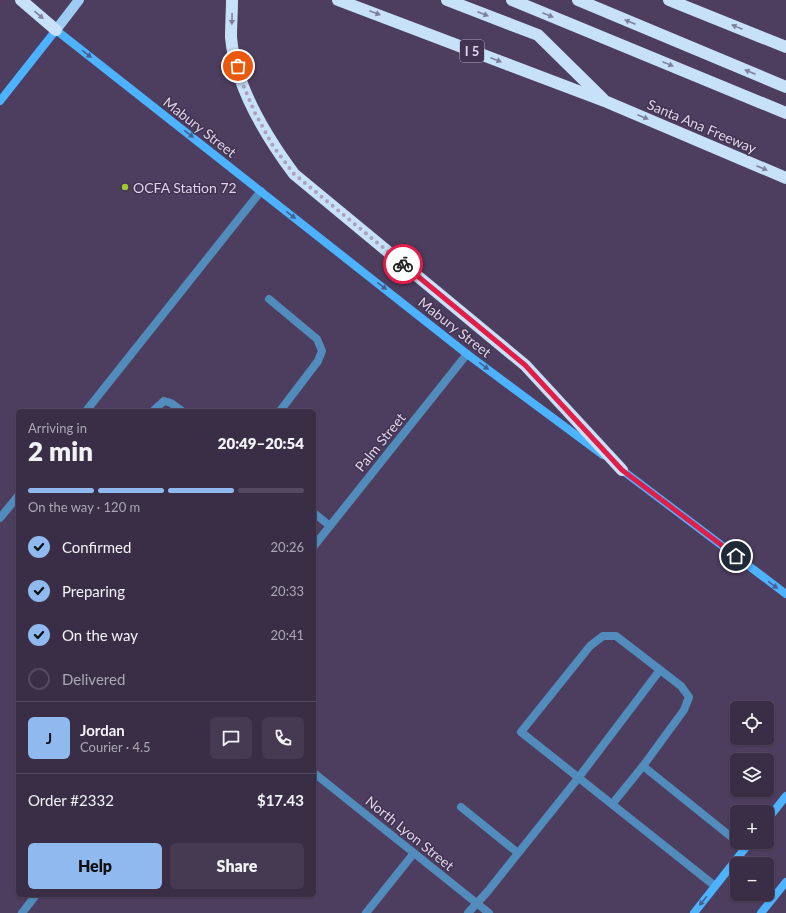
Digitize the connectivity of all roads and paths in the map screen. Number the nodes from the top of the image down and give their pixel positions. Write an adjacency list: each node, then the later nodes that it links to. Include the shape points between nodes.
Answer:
1 (21, 0): 9 (highway, one-way to 9)
2 (79, 0): 9 (main road)
3 (232, 0): 23 (highway, one-way to 23, via 231,38 241,80 273,146 294,174 525,365)
4 (338, 0): 13 (highway, Santa Ana Freeway / I 5, one-way to 13)
5 (447, 0): 13 (highway, Santa Ana Freeway / I 5, one-way to 13, via 538,35)
6 (512, 0): 14 (highway, one-way to 14)
7 (578, 0): 11 (highway, one-way to 7)
8 (669, 0): 10 (highway, one-way to 8)
9 (56, 30): 12 (main road); 16 (main road, Mabury Street, one-way to 16)
10 (786, 47)
11 (786, 87)
12 (0, 101)
13 (607, 102): 15 (highway, Santa Ana Freeway / I 5, one-way to 15)
14 (786, 113)
15 (786, 178)
16 (261, 191): 18 (main road, Mabury Street, one-way to 18); 19 (street)
17 (269, 299): 22 (street, via 318,339 322,351 318,361)
18 (467, 354): 23 (main road, Mabury Street, one-way to 23); 27 (street, Palm Street)
19 (88, 409)
20 (155, 409): 21 (street, via 164,401)
21 (179, 409)
22 (282, 409)
23 (622, 470): 29 (main road, Mabury Street, one-way to 29)
24 (16, 498): 26 (street)
25 (316, 515): 27 (street)
26 (0, 518)
27 (330, 526): 28 (street, Palm Street)
28 (316, 544)
29 (786, 594)
30 (660, 670): 31 (street, via 681,686 689,697 684,710); 33 (street); 33 (street, via 616,636 603,636 590,646 522,732)
31 (643, 766): 35 (street); 38 (street)
32 (316, 775): 40 (street, North Lyon Street)
33 (579, 777): 35 (street); 41 (street)
34 (786, 796): 37 (main road)
35 (613, 803): 43 (street)
36 (461, 807): 41 (street)
37 (774, 811)
38 (730, 832)
39 (744, 849): 43 (main road)
40 (414, 853): 45 (street, North Lyon Street); 47 (street)
41 (518, 853): 45 (street)
42 (786, 882): 51 (main road)
43 (715, 886): 50 (main road, one-way to 50)
44 (34, 897): 46 (street)
45 (476, 903): 48 (street); 49 (street, North Lyon Street)
46 (22, 913)
47 (366, 913)
48 (468, 913)
49 (489, 913)
50 (694, 913)
51 (762, 913)

